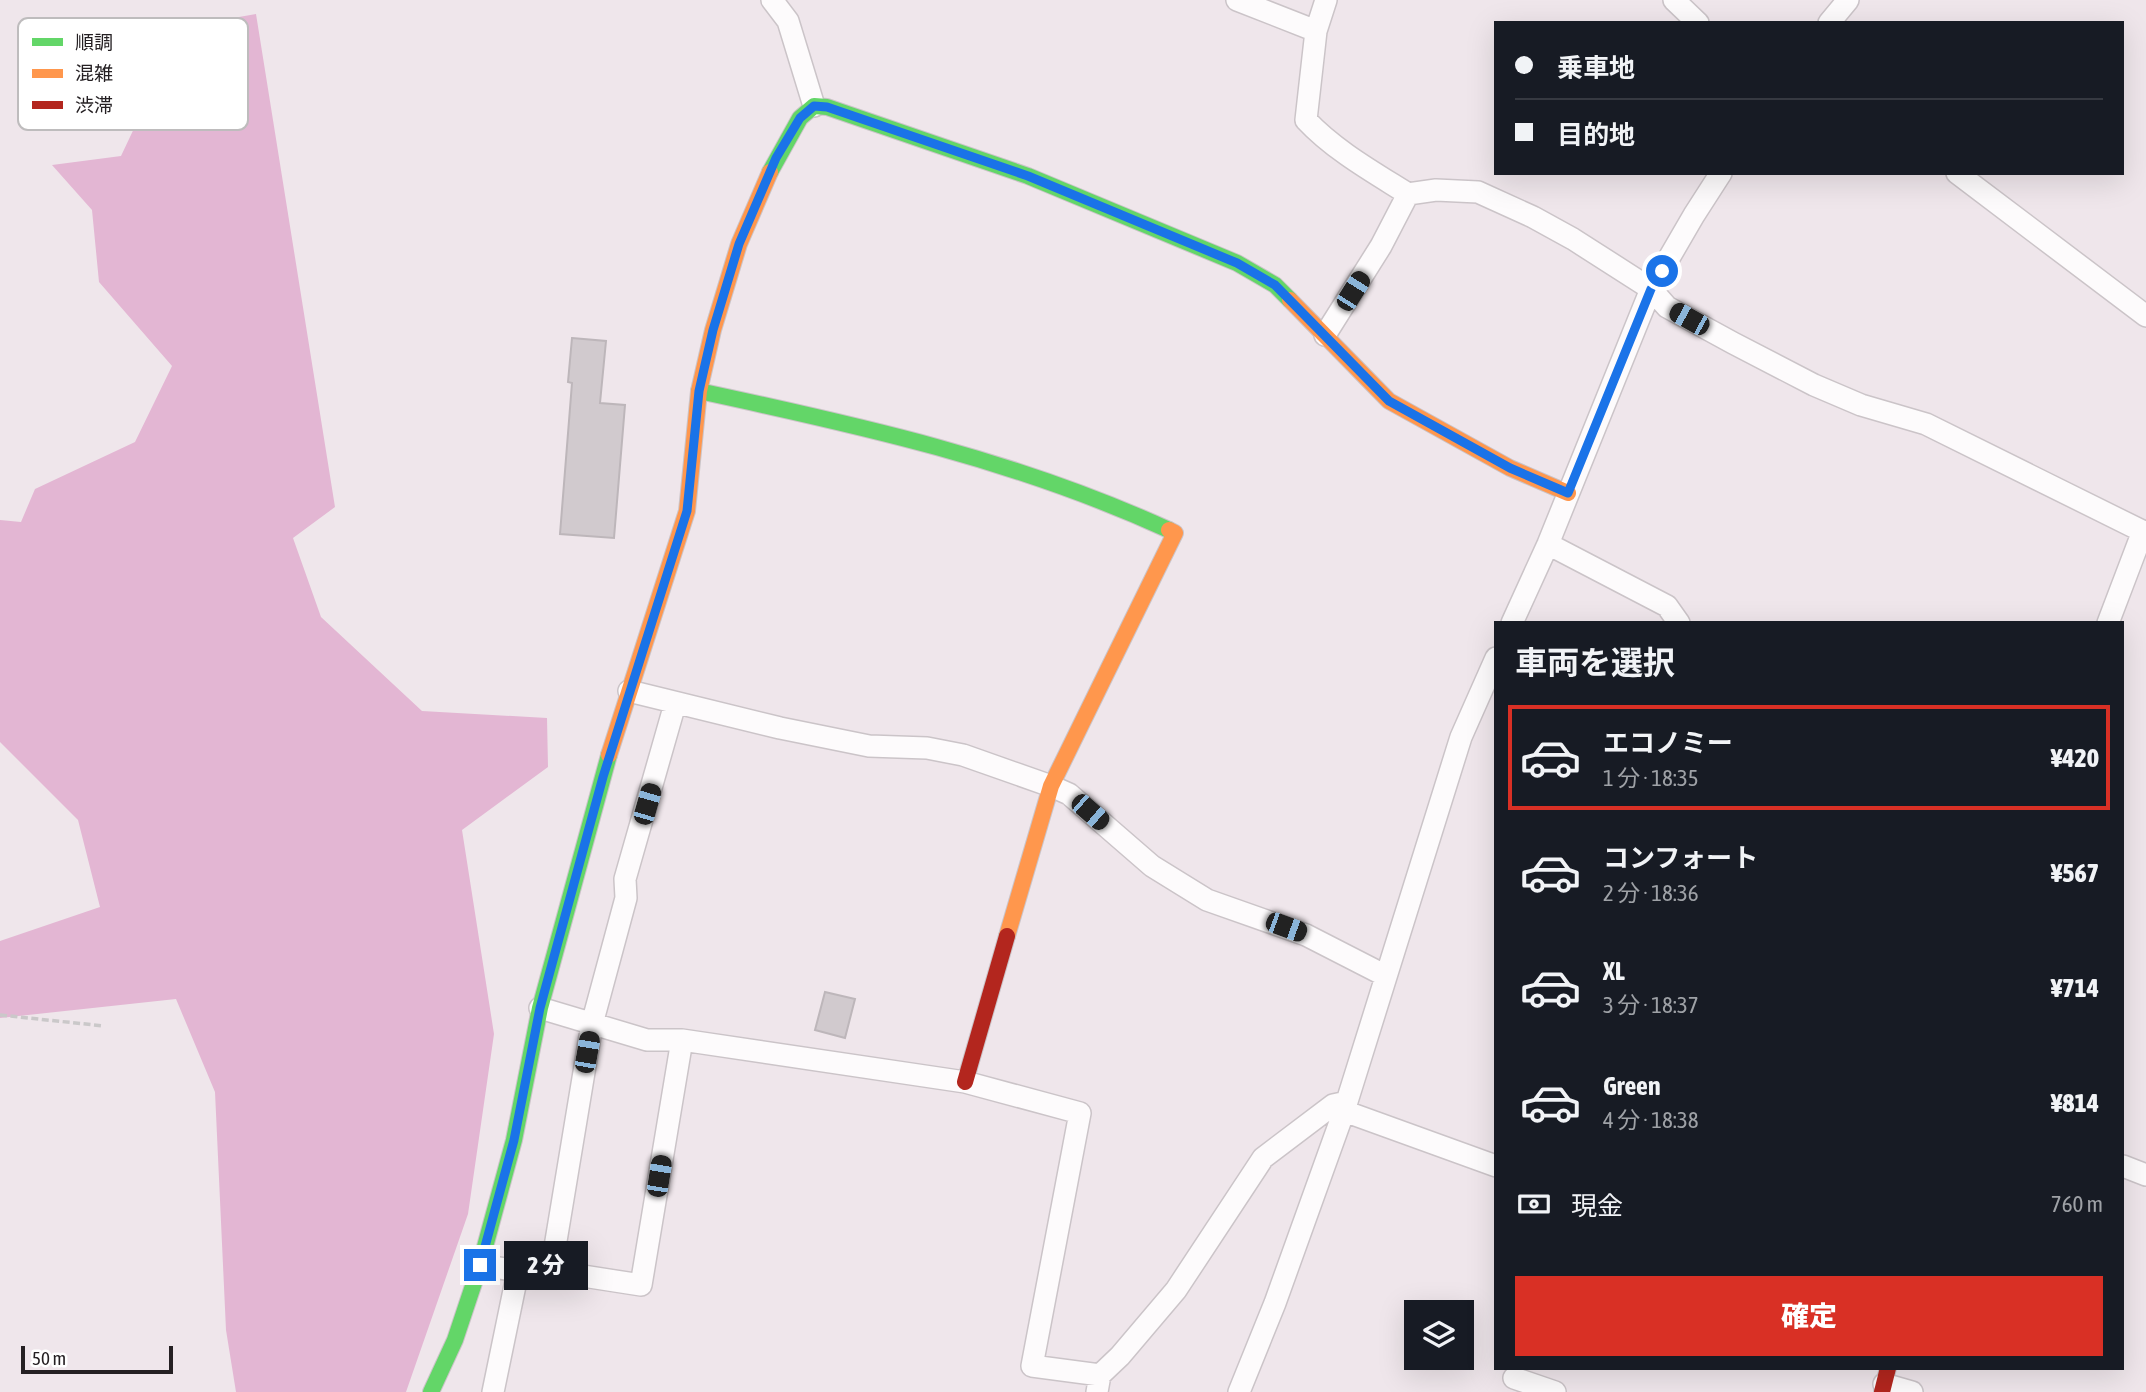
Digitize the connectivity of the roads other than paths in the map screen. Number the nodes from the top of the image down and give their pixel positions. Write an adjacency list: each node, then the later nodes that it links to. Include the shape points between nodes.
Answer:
1 (772, 0): 9 (street, via 788,21)
2 (1237, 0): 8 (street)
3 (1326, 0): 8 (street)
4 (1674, 0): 6 (street)
5 (1848, 0): 7 (street)
6 (1697, 21)
7 (1831, 21)
8 (1316, 31): 12 (street, via 1306,120 1359,163)
9 (814, 106): 15 (street, via 1028,176 1212,252 1275,285); 16 (street, via 800,118 776,158 739,244)
10 (1720, 175): 13 (street)
11 (1960, 175): 14 (street)
12 (1408, 194): 13 (street, via 1478,192 1573,239); 15 (street)
13 (1651, 289): 17 (street); 18 (street, via 1667,306 1814,385 1926,424)
14 (2146, 316)
15 (1325, 335): 17 (street, via 1389,401 1510,468)
16 (699, 391): 24 (street, via 687,511); 26 (street, via 889,431 1052,480 1175,533)
17 (1568, 493): 19 (street)
18 (2144, 532): 22 (street)
19 (1548, 544): 20 (street); 21 (street, via 1667,606)
20 (1513, 621)
21 (1678, 621)
22 (2109, 621)
23 (1494, 663): 27 (street, via 1461,737)
24 (629, 691): 25 (street); 28 (street)
25 (676, 704): 26 (street, via 869,747 927,748 963,755); 29 (street, via 625,879 626,898)
26 (1051, 786): 27 (street, via 1069,794 1152,866 1207,900 1306,935); 31 (street)
27 (1386, 976): 32 (street)
28 (540, 1008): 29 (street); 36 (street, via 514,1140)
29 (592, 1024): 30 (street, via 647,1040); 38 (street)
30 (682, 1040): 31 (street); 38 (street, via 641,1285)
31 (965, 1082): 41 (street, via 1080,1113 1032,1366)
32 (1346, 1106): 33 (street); 41 (street, via 1333,1105 1264,1157 1175,1290); 44 (street)
33 (1494, 1165)
34 (2124, 1166): 35 (street)
35 (2146, 1175)
36 (480, 1265): 37 (street); 42 (street, via 455,1340)
37 (518, 1271): 38 (street); 43 (street)
38 (551, 1271)
39 (1514, 1379): 45 (street)
40 (1884, 1382): 46 (street)
41 (1099, 1383)
42 (431, 1392)
43 (493, 1392)
44 (1239, 1392)
45 (1555, 1392)
46 (1912, 1392)

